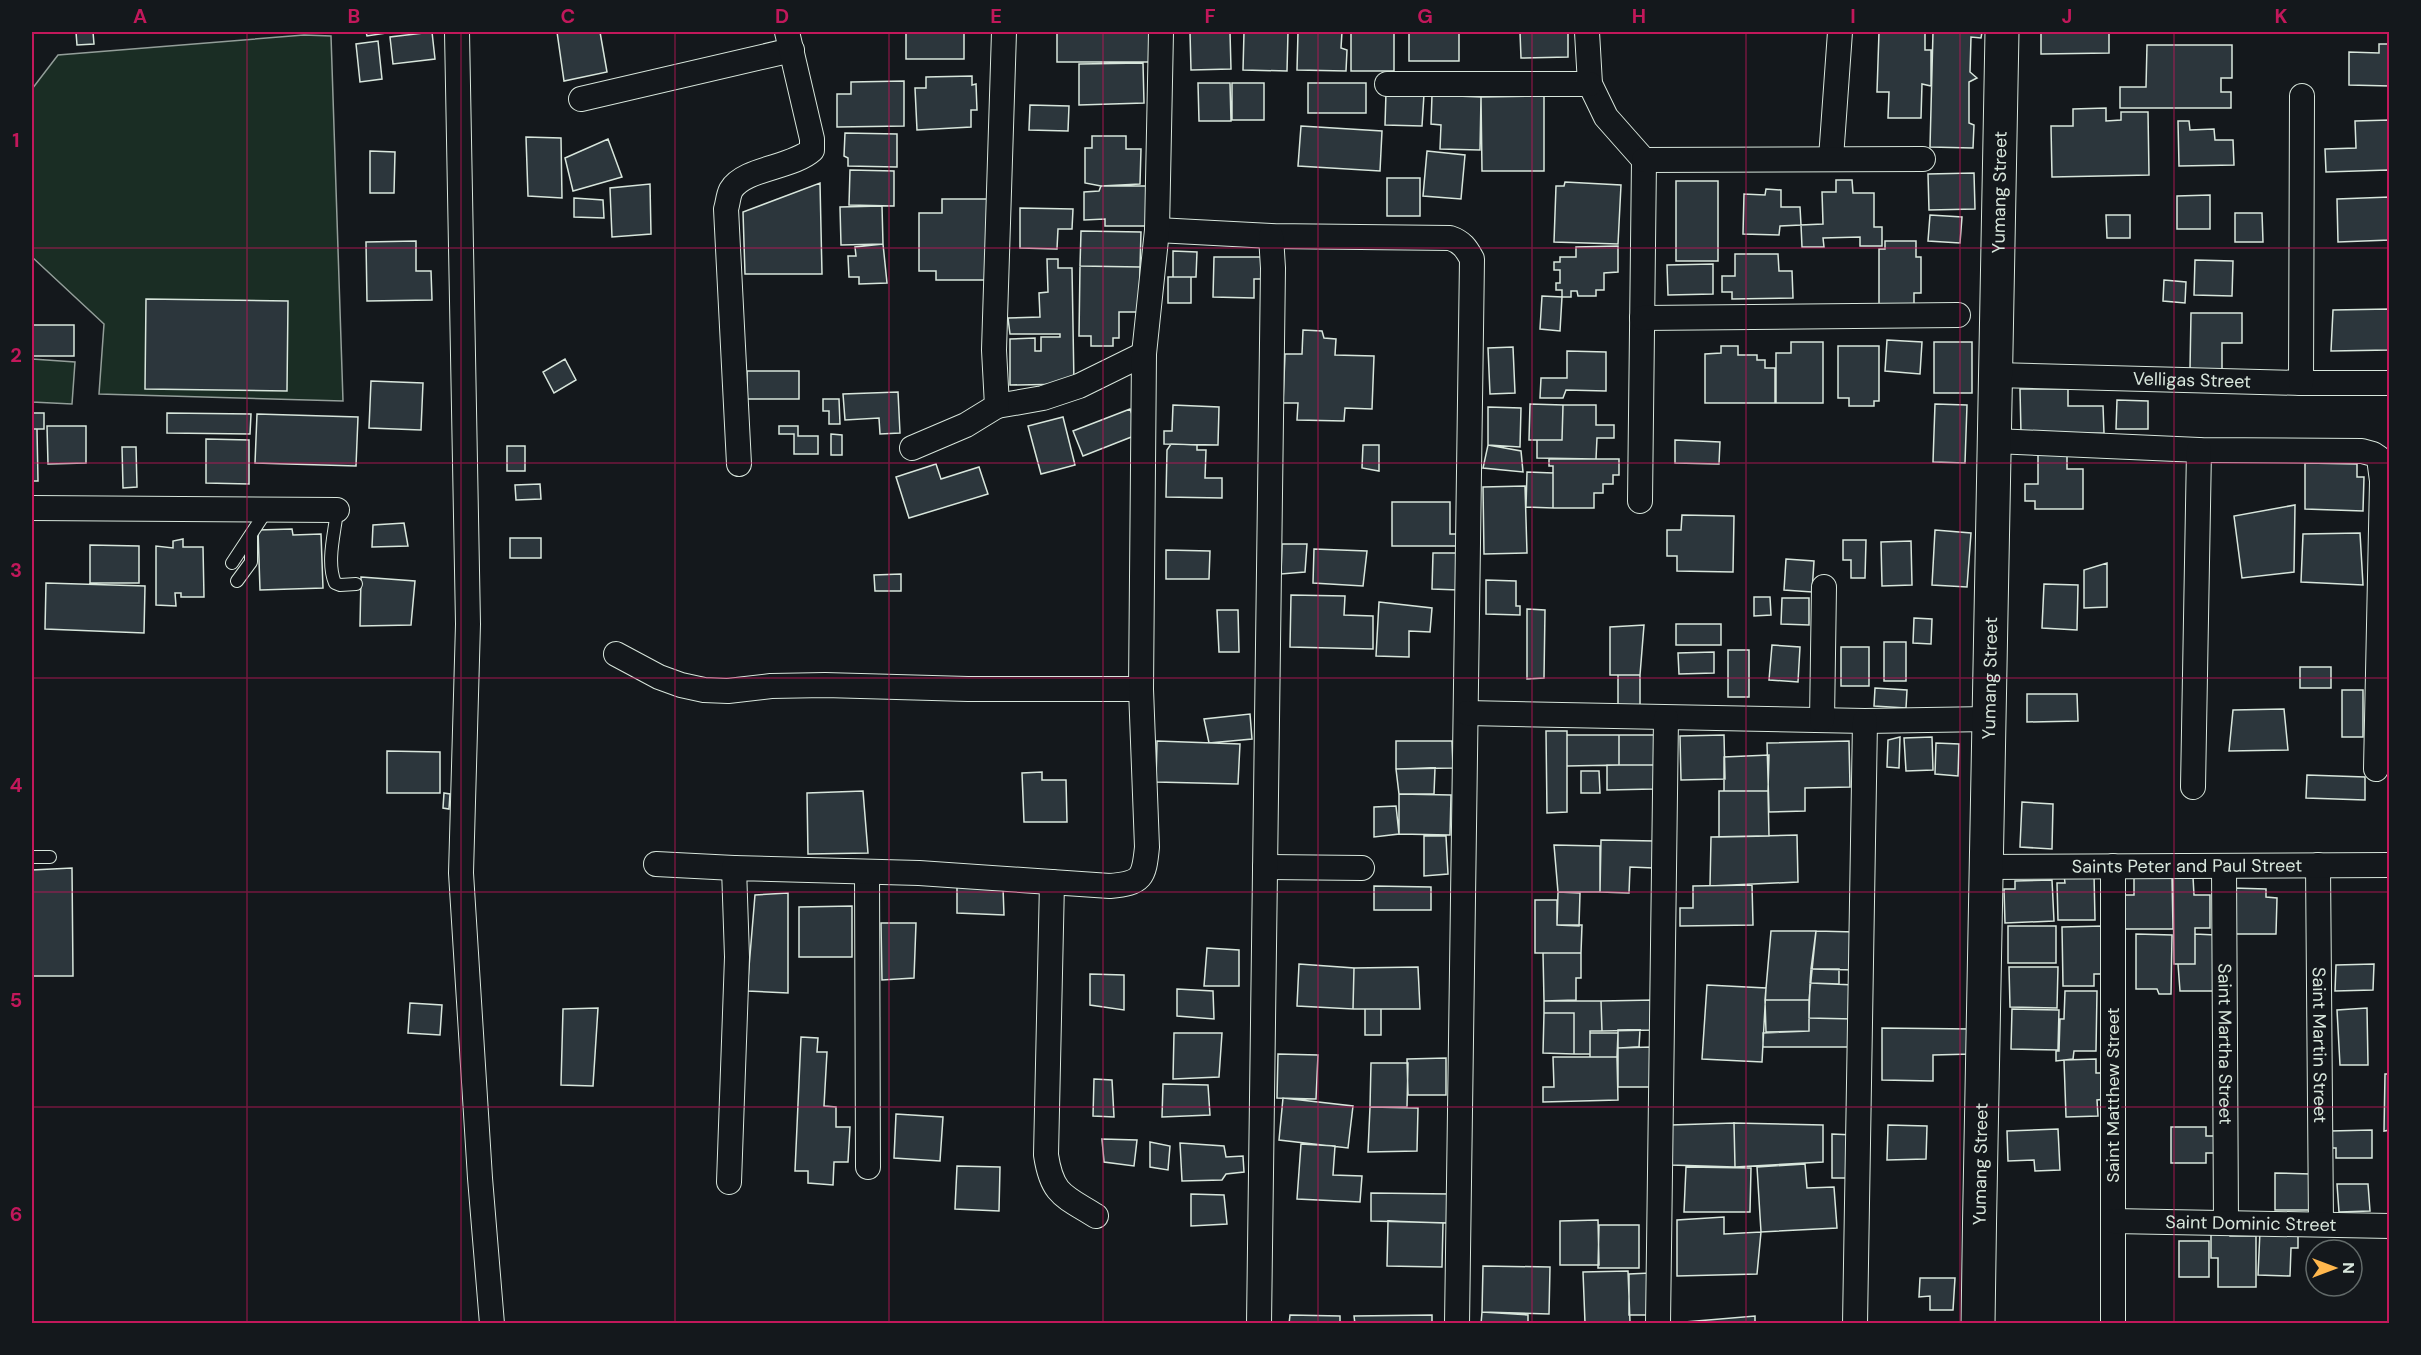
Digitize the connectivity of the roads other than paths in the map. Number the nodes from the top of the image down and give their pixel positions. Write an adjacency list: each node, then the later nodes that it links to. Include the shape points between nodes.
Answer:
1 (457, 32): 66 (street, via 468,624 461,873)
2 (1004, 32): 23 (street, via 994,350)
3 (1161, 32): 15 (street)
4 (1587, 32): 9 (street)
5 (1840, 32): 12 (street)
6 (2002, 32): 20 (main road, Yumang Street)
7 (789, 41): 11 (street); 27 (street, via 813,150 805,157 736,183 726,209)
8 (1387, 84): 9 (street)
9 (1590, 84): 14 (street, via 1606,117)
10 (2302, 96): 21 (street)
11 (581, 99)
12 (1831, 158): 13 (street); 14 (street)
13 (1923, 159)
14 (1644, 160): 18 (street)
15 (1156, 230): 16 (street); 19 (street)
16 (1271, 236): 39 (street, via 1450,238 1459,241 1472,259); 53 (street)
17 (1958, 315): 18 (street)
18 (1642, 318): 28 (street)
19 (1144, 354): 23 (street, via 1079,386 1043,398); 38 (street)
20 (1996, 375): 21 (street, Velligas Street); 24 (main road, Yumang Street)
21 (2301, 383): 22 (street, Velligas Street)
22 (2390, 383)
23 (997, 406): 25 (street, via 966,425)
24 (1995, 441): 26 (street); 41 (main road, Yumang Street)
25 (912, 448)
26 (2199, 450): 44 (street, via 2362,451 2379,458 2382,481); 45 (street)
27 (739, 464)
28 (1640, 501)
29 (32, 508): 30 (street)
30 (268, 509): 31 (street); 32 (lane)
31 (337, 510): 35 (lane, via 333,578 340,585)
32 (251, 534): 33 (lane); 34 (lane, via 251,562)
33 (232, 562)
34 (237, 581)
35 (356, 584)
36 (1824, 587): 42 (street)
37 (616, 654): 38 (street, via 681,686 704,690 825,685)
38 (1141, 690): 58 (street, via 1145,866 1132,884)
39 (1467, 713): 40 (street); 68 (street)
40 (1666, 718): 42 (street); 69 (street)
41 (1989, 719): 43 (street); 54 (main road, Yumang Street)
42 (1822, 720): 43 (street)
43 (1864, 721): 70 (street)
44 (2376, 769)
45 (2193, 787)
46 (32, 856): 47 (lane)
47 (50, 857)
48 (656, 864): 55 (street)
49 (2318, 865): 50 (street, Saints Peter and Paul Street); 52 (street, Saints Peter and Paul Street); 64 (street, Saint Martin Street)
50 (2390, 865)
51 (2113, 866): 52 (street, Saints Peter and Paul Street); 54 (street, Saints Peter and Paul Street); 62 (street, Saint Matthew Street)
52 (2223, 866): 63 (street, Saint Martha Street)
53 (1265, 867): 56 (street); 67 (street)
54 (1985, 867): 71 (main road, Yumang Street)
55 (734, 868): 57 (street); 60 (street, via 737,957)
56 (1362, 868)
57 (867, 872): 58 (street); 59 (street)
58 (1052, 882): 61 (street, via 1047,1163 1059,1192)
59 (868, 1167)
60 (729, 1182)
61 (1096, 1216)
62 (2113, 1221): 63 (street, Saint Dominic Street); 72 (street, Saint Matthew Street)
63 (2226, 1223): 64 (street, Saint Dominic Street)
64 (2321, 1224): 65 (street, Saint Dominic Street)
65 (2390, 1226)
66 (492, 1323)
67 (1259, 1323)
68 (1457, 1323)
69 (1658, 1323)
70 (1856, 1323)
71 (1978, 1323)
72 (2113, 1323)

